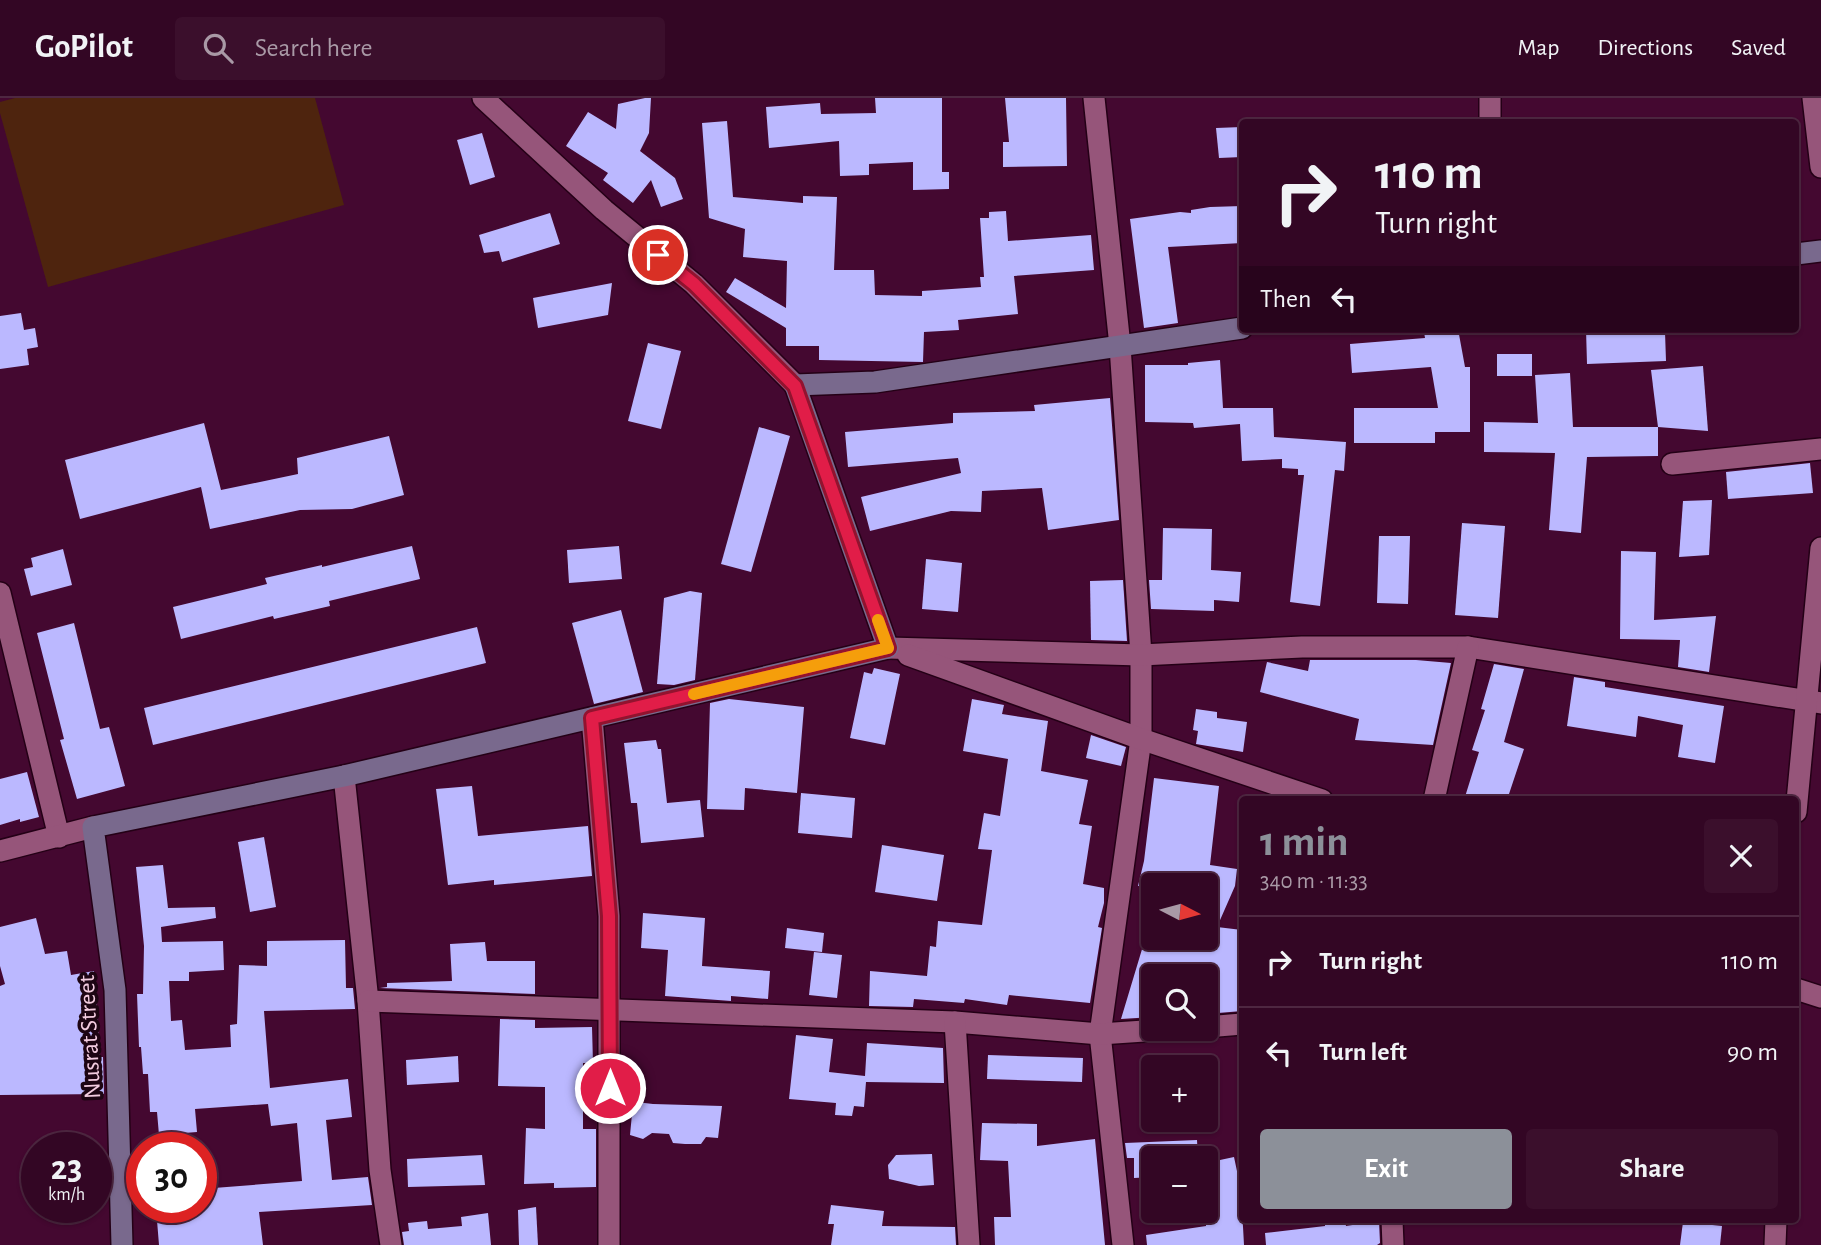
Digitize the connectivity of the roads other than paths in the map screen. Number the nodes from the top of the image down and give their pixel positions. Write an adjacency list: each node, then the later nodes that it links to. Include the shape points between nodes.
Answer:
1 (483, 98): 11 (street, via 604,211 694,284)
2 (1094, 98): 10 (street)
3 (1490, 98): 5 (street)
4 (1813, 98): 6 (street)
5 (1490, 119)
6 (1821, 167)
7 (1821, 251): 8 (street)
8 (1799, 254)
9 (1239, 328): 10 (street)
10 (1120, 346): 11 (street, via 875,382); 18 (street)
11 (795, 386): 17 (street)
12 (1821, 449): 13 (street)
13 (1672, 464)
14 (1821, 548): 19 (street)
15 (0, 593): 27 (street)
16 (1468, 647): 18 (street, via 1302,647); 19 (street); 24 (street)
17 (888, 648): 18 (street); 20 (street); 21 (street)
18 (1141, 655): 21 (street)
19 (1814, 701): 25 (street)
20 (592, 718): 22 (street); 32 (street, via 609,916)
21 (1141, 739): 23 (street); 37 (street)
22 (344, 776): 26 (street); 31 (street)
23 (1310, 796)
24 (1435, 796)
25 (1799, 796)
26 (93, 827): 27 (street); 40 (street, Nusrat Street, via 115,990)
27 (59, 837): 28 (street)
28 (0, 851)
29 (1799, 990): 30 (street)
30 (1821, 997)
31 (368, 1001): 32 (street); 41 (street, via 380,1170)
32 (610, 1010): 33 (street); 42 (street)
33 (955, 1022): 37 (street); 43 (street)
34 (1239, 1024): 35 (street)
35 (1218, 1026)
36 (1141, 1031): 37 (street)
37 (1100, 1034): 44 (street)
38 (1391, 1223): 45 (street)
39 (1776, 1223): 46 (street)
40 (122, 1245)
41 (391, 1245)
42 (609, 1245)
43 (969, 1245)
44 (1123, 1245)
45 (1393, 1245)
46 (1775, 1245)

